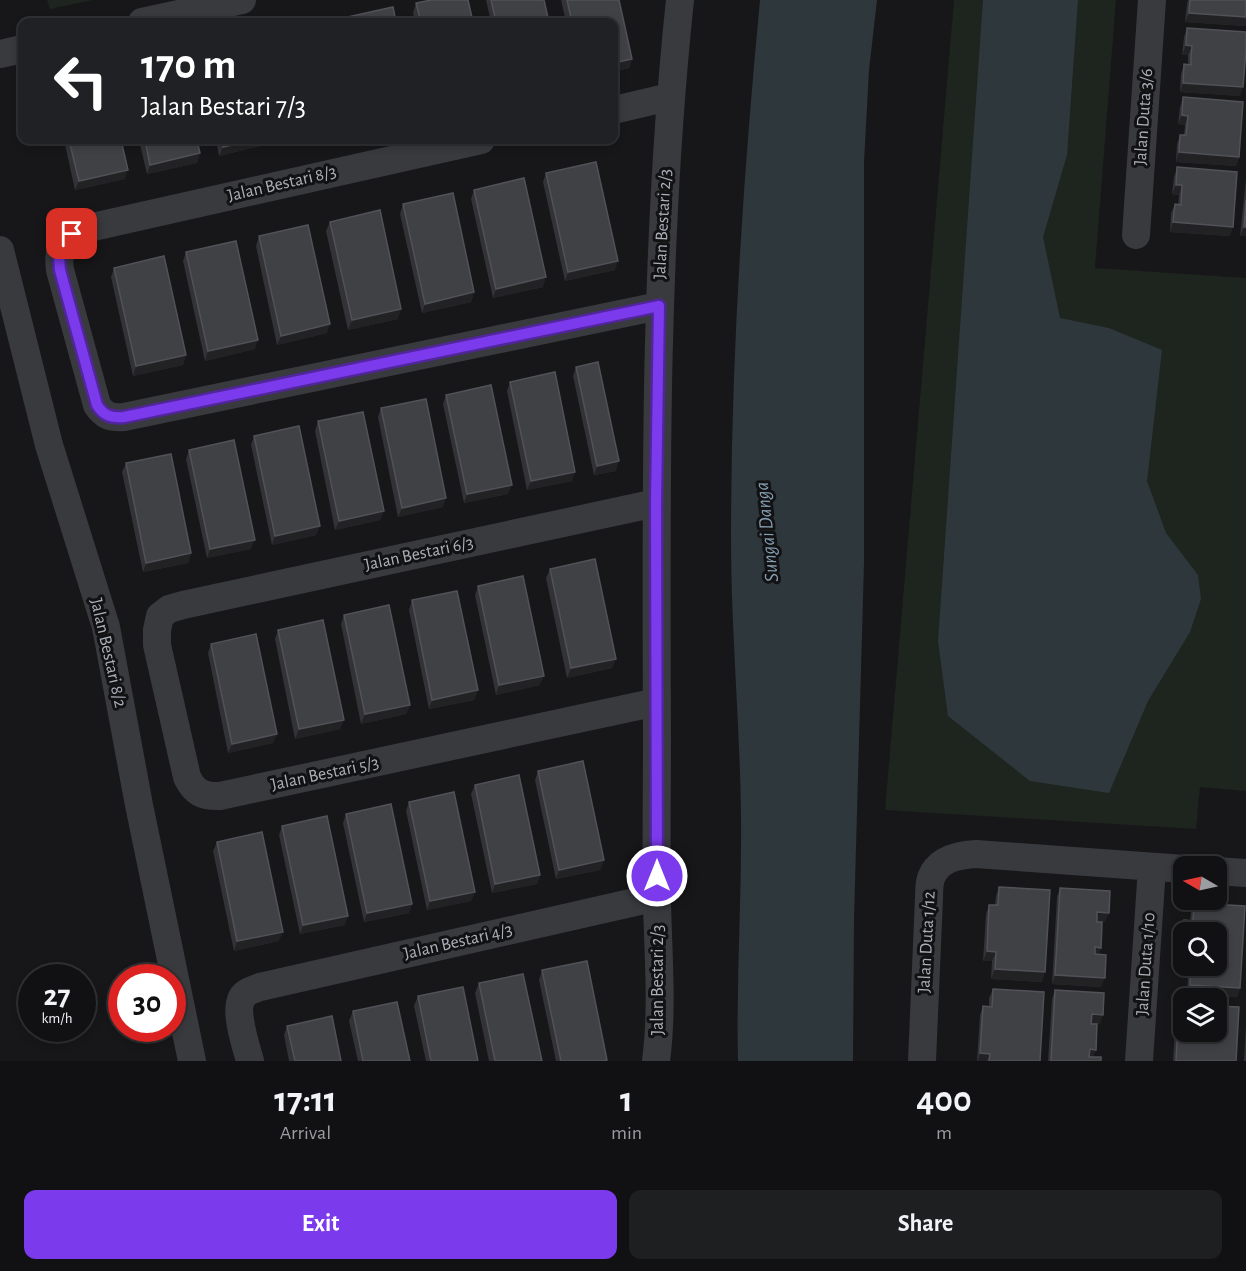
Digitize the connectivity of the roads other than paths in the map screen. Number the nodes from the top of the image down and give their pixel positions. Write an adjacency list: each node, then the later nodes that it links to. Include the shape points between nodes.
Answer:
1 (243, 0): 4 (street)
2 (680, 0): 7 (street, Jalan Bestari 2/3)
3 (1152, 0): 10 (street, Jalan Duta 3/6)
4 (160, 18)
5 (18, 50): 6 (street)
6 (0, 54)
7 (669, 97): 8 (street); 12 (street, Jalan Bestari 2/3)
8 (618, 109)
9 (463, 144): 12 (street, Jalan Bestari 8/3, via 72,234 58,256 60,270 97,405 103,414 124,417)
10 (1136, 235)
11 (0, 250): 21 (street, Jalan Bestari 8/2, via 50,445 106,627)
12 (659, 306): 13 (street, Jalan Bestari 2/3)
13 (656, 503): 14 (street, Jalan Bestari 6/3); 15 (street, Jalan Bestari 2/3)
14 (183, 605): 15 (street, Jalan Bestari 5/3, via 160,616 157,645 187,777 192,787 209,797)
15 (657, 702): 20 (street, Jalan Bestari 2/3)
16 (1152, 867): 17 (street, Jalan Duta 1/12); 24 (street, Jalan Duta 1/12, via 976,854 957,855 941,863 931,879); 25 (street, Jalan Duta 1/10)
17 (1173, 868)
18 (1227, 872): 19 (street)
19 (1246, 873)
20 (657, 897): 22 (street, Jalan Bestari 4/3, via 248,991 241,999 241,1021); 23 (street, Jalan Bestari 2/3, via 660,1029)
21 (192, 1061)
22 (250, 1061)
23 (656, 1061)
24 (922, 1061)
25 (1139, 1061)

